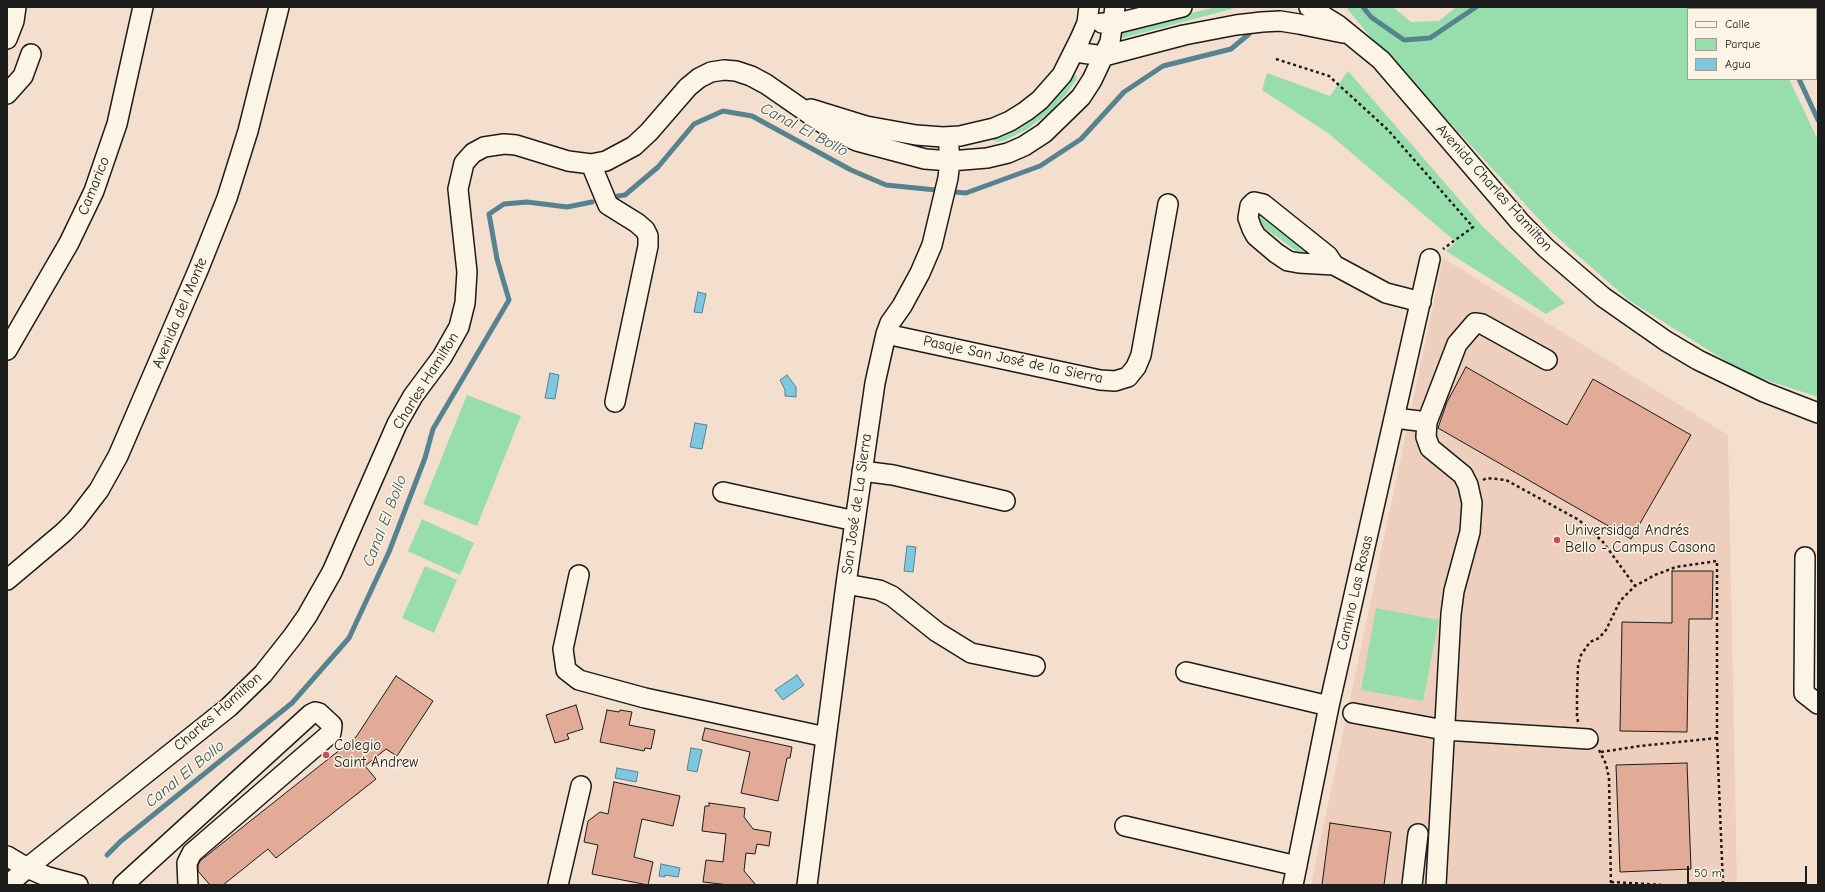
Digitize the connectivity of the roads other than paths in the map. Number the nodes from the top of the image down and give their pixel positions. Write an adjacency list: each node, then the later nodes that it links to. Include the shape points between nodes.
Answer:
1 (16, 7): 9 (street)
2 (143, 7): 23 (street, Camarico, via 117,124 94,191 69,243)
3 (279, 7): 35 (street, Avenida del Monte, via 248,131 227,198 118,456 99,490 76,520)
4 (1309, 7): 8 (street, Avenida Charles Hamilton)
5 (1171, 8): 7 (street)
6 (1088, 15): 7 (street); 10 (street, Charles Hamilton)
7 (1114, 15): 12 (street, Charles Hamilton, via 1110,42)
8 (1352, 35): 12 (street, Avenida Charles Hamilton, via 1280,21 1236,24); 26 (street, Avenida Charles Hamilton, via 1392,71 1520,222 1603,297 1698,360 1764,392)
9 (7, 39)
10 (1075, 52): 12 (street, Avenida Charles Hamilton); 15 (street, Charles Hamilton, via 1062,75 1040,100 1026,111 994,128)
11 (31, 54): 13 (street, via 22,76)
12 (1104, 56): 16 (street, Charles Hamilton, via 1081,97 1044,133 1008,153 987,158)
13 (7, 94)
14 (798, 106): 15 (street, Charles Hamilton, via 866,126 916,136); 16 (street, Charles Hamilton, via 831,129 857,141 926,159); 17 (street, Charles Hamilton, via 751,76 736,71 711,72 688,87 634,146 606,161)
15 (948, 137): 16 (street, San José de La Sierra)
16 (950, 161): 22 (street, San José de La Sierra, via 932,245 920,273)
17 (591, 164): 25 (street, via 608,205 637,223 648,236); 50 (street, Charles Hamilton, via 568,161 504,144 484,147 473,153 464,163 458,189 467,272 465,303 459,327 442,357 413,396 398,424 335,566 307,616 263,674 229,707)
18 (1168, 204): 22 (street, Pasaje San José de la Sierra, via 1141,355 1128,377 1115,381 1100,380)
19 (1430, 259): 21 (street, Camino Las Rosas)
20 (1334, 265): 21 (street, via 1386,293)
21 (1421, 302): 27 (street, Camino Las Rosas)
22 (886, 334): 29 (street, San José de La Sierra, via 875,383)
23 (7, 350)
24 (1547, 360): 28 (street, via 1482,324 1475,323 1457,344)
25 (615, 402)
26 (1818, 413)
27 (1395, 418): 28 (street); 40 (street, Camino Las Rosas)
28 (1427, 422): 42 (street, via 1426,437 1430,448 1463,475 1472,503 1470,532 1454,591)
29 (862, 471): 31 (street, via 893,475); 32 (street, San José de La Sierra)
30 (723, 492): 32 (street)
31 (1005, 501)
32 (855, 521): 36 (street, San José de La Sierra)
33 (1805, 557): 39 (street, via 1804,693)
34 (579, 575): 43 (street, via 563,649 566,670 579,680 645,698)
35 (7, 579)
36 (846, 584): 37 (street, via 879,590 892,596 937,632 971,653); 43 (street, San José de La Sierra)
37 (1035, 666)
38 (1186, 672): 40 (street)
39 (1818, 704)
40 (1329, 706): 49 (street, Camino Las Rosas)
41 (1352, 713): 42 (street)
42 (1444, 730): 44 (street); 59 (street)
43 (826, 737): 56 (street, San José de La Sierra)
44 (1588, 739)
45 (581, 786): 55 (street)
46 (1125, 826): 49 (street)
47 (1418, 834): 58 (street)
48 (7, 856): 50 (street)
49 (1297, 866): 57 (street, Camino Las Rosas)
50 (27, 868): 51 (street, Charles Hamilton); 52 (street)
51 (10, 883)
52 (78, 885)
53 (123, 885): 54 (street, via 311,714 319,713 332,725 331,733 192,853 187,863)
54 (188, 885)
55 (558, 885)
56 (807, 885)
57 (1293, 885)
58 (1412, 885)
59 (1436, 885)

